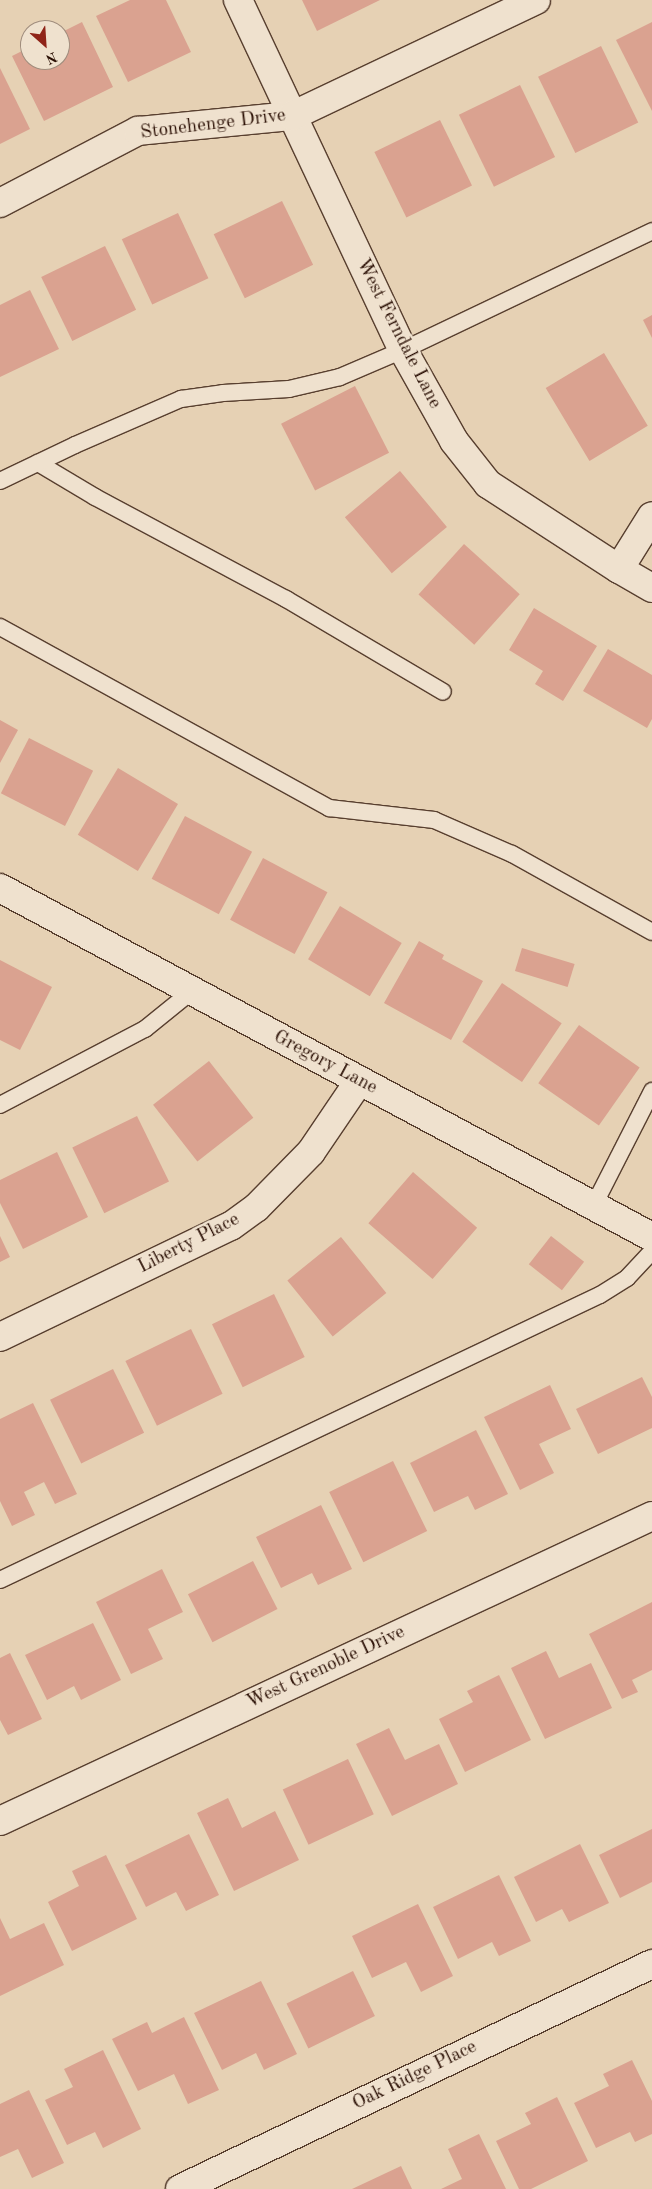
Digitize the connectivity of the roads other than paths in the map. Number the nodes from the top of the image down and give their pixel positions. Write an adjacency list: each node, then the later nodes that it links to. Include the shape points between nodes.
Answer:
1 (238, 0): 3 (street, West Ferndale Lane)
2 (536, 0): 3 (street, Stonehenge Drive)
3 (292, 116): 4 (street, Stonehenge Drive, via 138,131); 6 (street, West Ferndale Lane)
4 (0, 203)
5 (652, 231): 6 (lane)
6 (403, 350): 7 (lane, via 340,377 289,389 181,399); 10 (street, West Ferndale Lane, via 454,441 488,484)
7 (38, 463): 8 (lane); 13 (lane, via 286,599)
8 (0, 481)
9 (652, 516): 10 (street)
10 (619, 569): 11 (street, West Ferndale Lane)
11 (652, 588)
12 (0, 627): 15 (lane, via 329,808 434,820 512,854)
13 (443, 692)
14 (0, 888): 16 (street, Gregory Lane)
15 (652, 932)
16 (192, 991): 17 (street, Gregory Lane); 19 (lane, via 146,1029)
17 (359, 1082): 20 (street, Gregory Lane); 23 (street, Liberty Place, via 310,1152 256,1208 231,1226)
18 (652, 1091): 20 (lane)
19 (0, 1105)
20 (594, 1205): 21 (street, Gregory Lane)
21 (652, 1237)
22 (652, 1251): 25 (lane, via 627,1278 600,1296)
23 (0, 1337)
24 (652, 1516): 26 (street, West Grenoble Drive)
25 (0, 1580)
26 (0, 1821)
27 (652, 1964): 28 (street, Oak Ridge Place)
28 (180, 2189)

